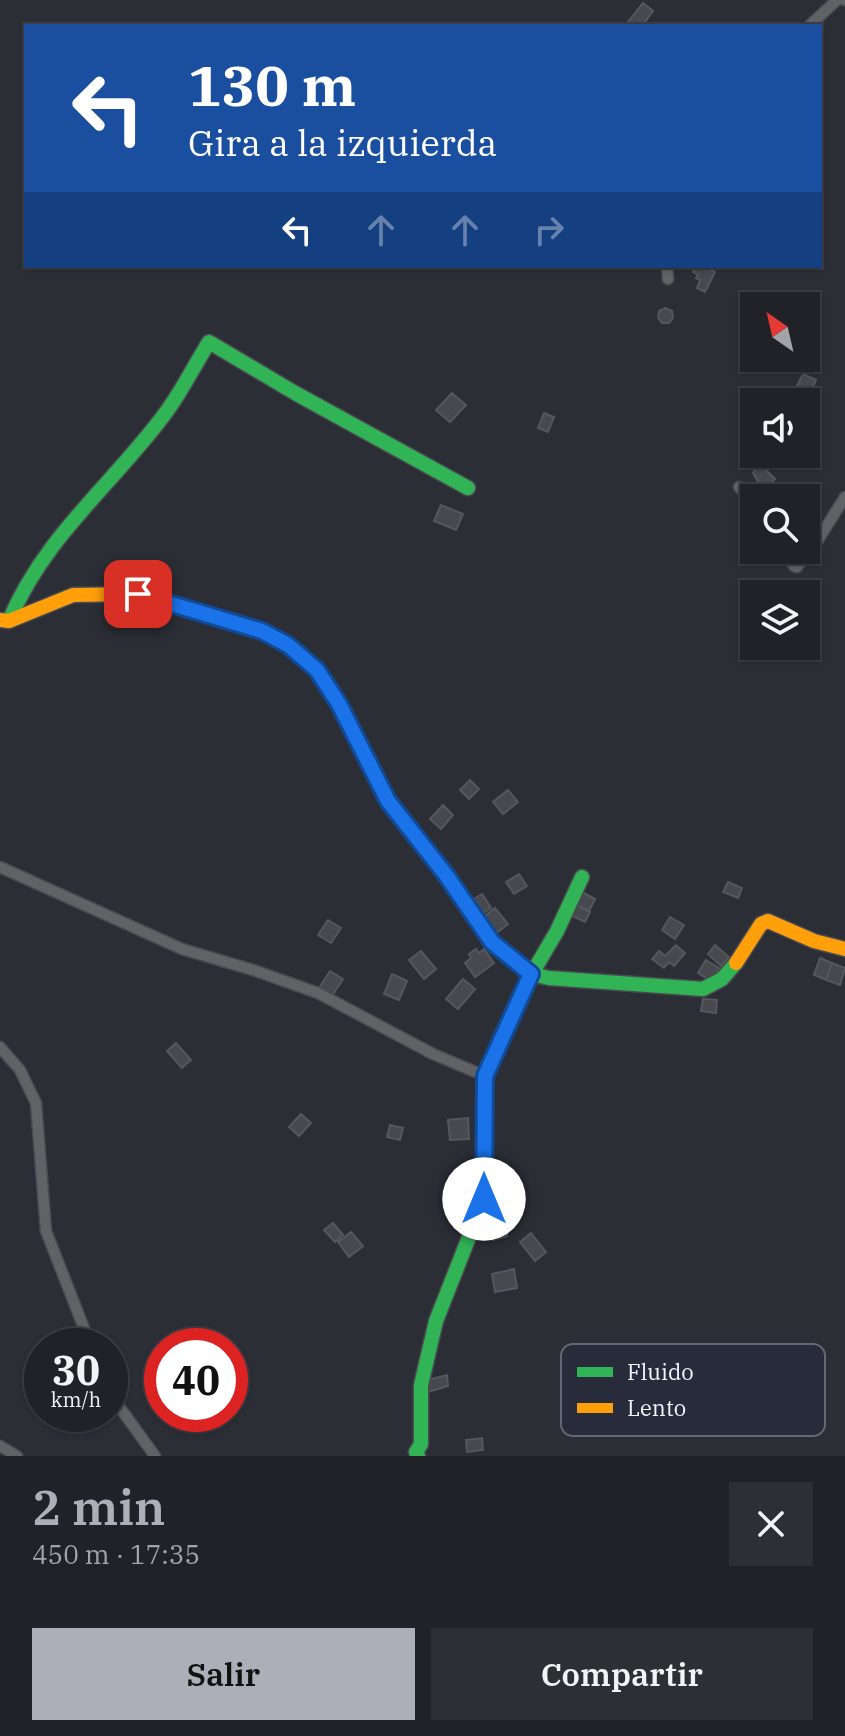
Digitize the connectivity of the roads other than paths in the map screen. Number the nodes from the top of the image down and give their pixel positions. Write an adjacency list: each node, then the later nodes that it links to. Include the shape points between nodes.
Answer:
1 (837, 0): 2 (street)
2 (811, 24)
3 (667, 268): 4 (street)
4 (668, 279)
5 (468, 488): 8 (street, via 209,342 164,415 69,523)
6 (845, 497): 7 (street)
7 (820, 533)
8 (4, 621): 12 (street, via 73,595 138,594 262,631 288,645 317,670 388,801 492,942)
9 (0, 867): 14 (street, via 182,949 318,993)
10 (582, 877): 12 (street)
11 (845, 949): 12 (street, via 768,921 726,977 703,989)
12 (531, 974): 14 (street)
13 (0, 1047): 15 (street, via 20,1070 36,1103 46,1231)
14 (485, 1076): 18 (street, via 484,1199 436,1321 421,1385 421,1444)
15 (84, 1328)
16 (128, 1419): 20 (street)
17 (0, 1446): 19 (street)
18 (415, 1455)
19 (17, 1456)
20 (155, 1456)

